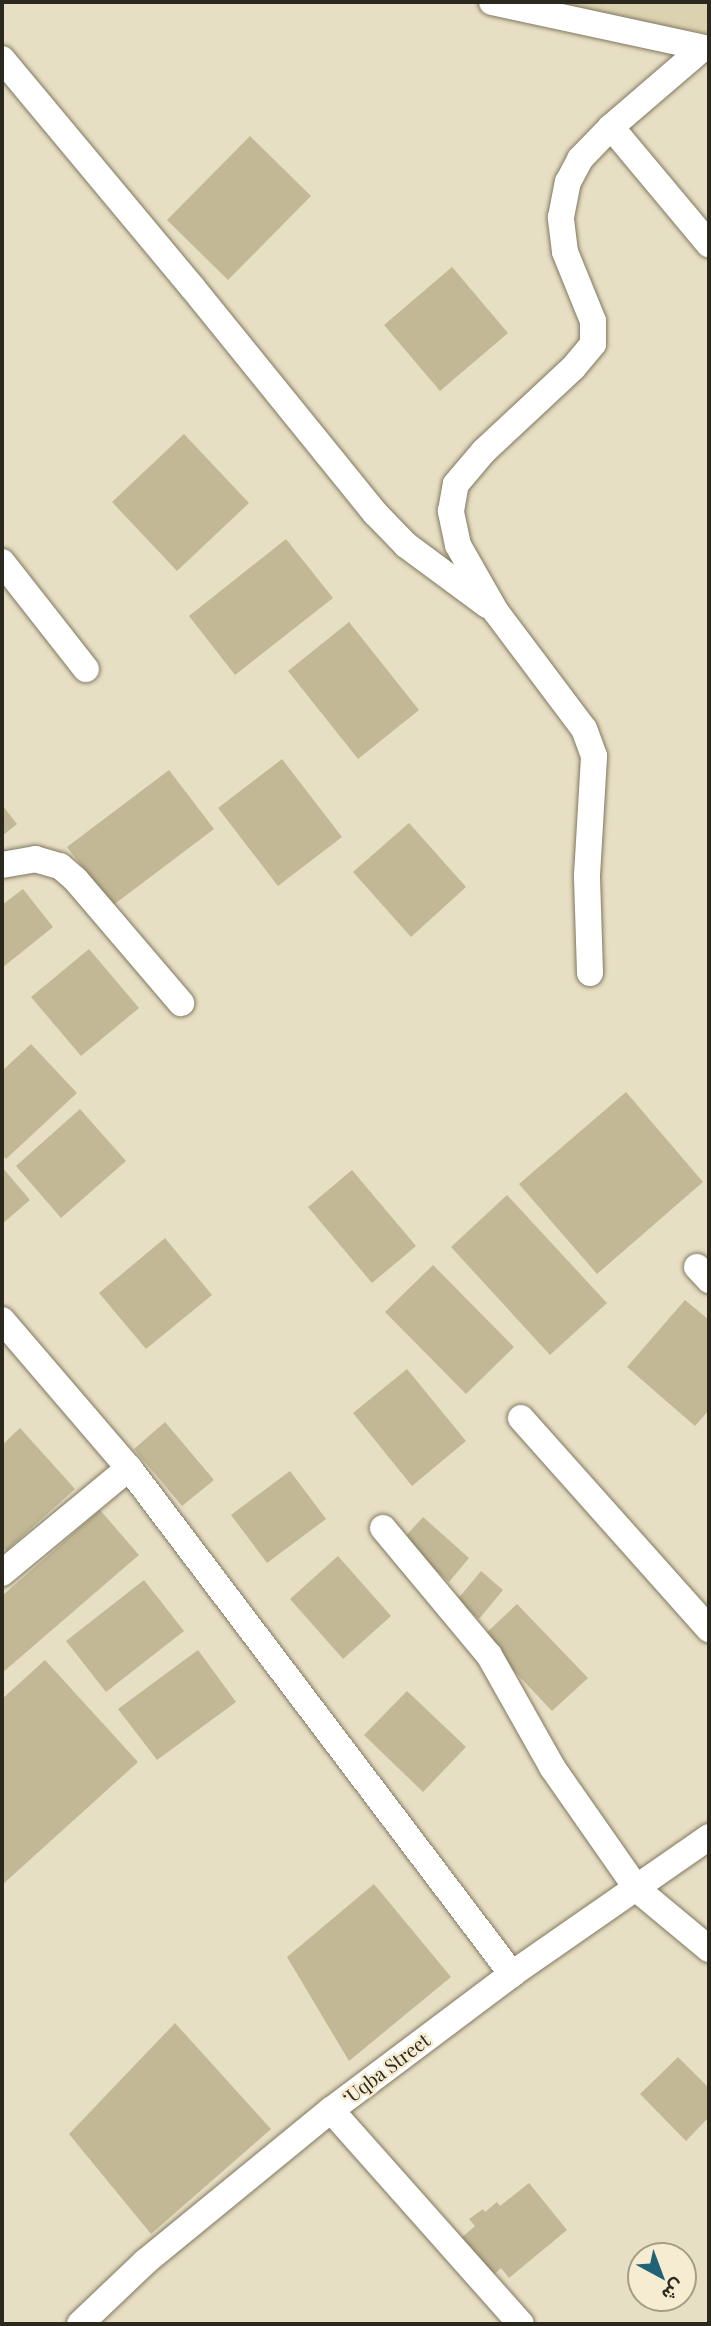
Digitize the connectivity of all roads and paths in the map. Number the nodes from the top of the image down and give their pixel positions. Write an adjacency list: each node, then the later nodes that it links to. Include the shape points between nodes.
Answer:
1 (492, 2): 2 (street)
2 (706, 48): 4 (street)
3 (2, 59): 7 (street, via 375,513 407,545)
4 (611, 127): 5 (street); 7 (street, via 580,159 568,183 561,217 565,252 593,321 593,344 456,484 451,511 458,545)
5 (709, 244)
6 (2, 562): 8 (street)
7 (496, 612): 10 (street, via 584,729 594,756 587,875)
8 (86, 669)
9 (2, 865): 11 (street, via 35,859 60,866)
10 (590, 973)
11 (181, 1003)
12 (2, 1320): 14 (street)
13 (521, 1418): 17 (street)
14 (129, 1468): 16 (street); 21 (street)
15 (383, 1528): 19 (street, via 489,1655 552,1767)
16 (2, 1573)
17 (709, 1629)
18 (709, 1837): 19 (street, ‘Uqba Street)
19 (637, 1888): 20 (street); 21 (street, ‘Uqba Street)
20 (709, 1949)
21 (512, 1974): 22 (street, ‘Uqba Street)
22 (331, 2110): 23 (street, ‘Uqba Street, via 145,2262); 24 (street)
23 (80, 2324)
24 (521, 2324)

